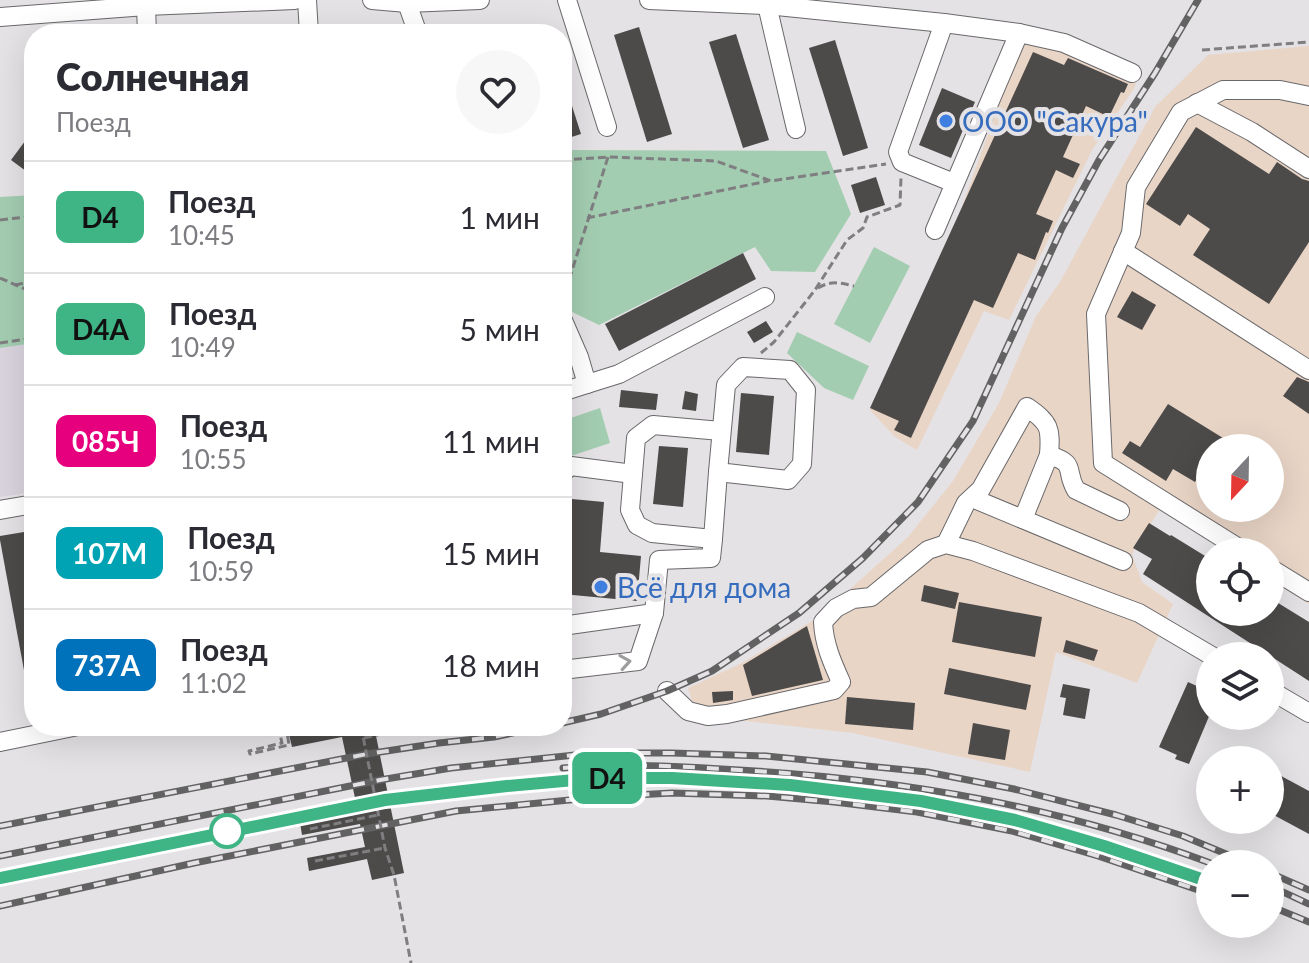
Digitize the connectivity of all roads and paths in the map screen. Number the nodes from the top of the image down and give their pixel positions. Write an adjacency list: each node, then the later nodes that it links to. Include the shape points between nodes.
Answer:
1 (295, 0): 10 (street)
2 (307, 0): 14 (street)
3 (372, 0): 7 (street)
4 (480, 0): 7 (street)
5 (567, 0): 22 (street)
6 (649, 0): 9 (street)
7 (407, 3): 15 (street)
8 (90, 5): 10 (street); 11 (street)
9 (767, 5): 12 (street); 23 (street)
10 (146, 6): 13 (street)
11 (0, 17)
12 (944, 23): 16 (street); 26 (street, via 898,152)
13 (147, 24)
14 (308, 24)
15 (414, 24)
16 (1019, 33): 19 (street, via 1064,43); 29 (street)
17 (1309, 42): 18 (path)
18 (1202, 50)
19 (1132, 73)
20 (1309, 96): 21 (street, via 1223,90)
21 (1197, 103): 27 (street); 34 (street, via 1181,112 1136,187 1131,233)
22 (607, 127)
23 (796, 129)
24 (608, 157): 25 (path); 28 (path, via 716,161); 31 (path)
25 (572, 159)
26 (902, 162): 28 (path); 29 (street); 41 (path, via 900,205 867,217)
27 (1309, 169)
28 (771, 181): 31 (path)
29 (954, 183): 33 (street)
30 (24, 217): 32 (path)
31 (587, 218): 35 (path)
32 (0, 220)
33 (935, 230)
34 (1123, 251): 47 (street); 59 (street, via 1096,314 1103,463)
35 (572, 268)
36 (0, 278): 38 (path)
37 (24, 283): 38 (path)
38 (15, 285): 40 (path)
39 (854, 286): 41 (path, via 836,281)
40 (24, 289)
41 (815, 290): 46 (path, via 774,342)
42 (765, 297): 48 (street, via 619,374)
43 (24, 339): 45 (path)
44 (572, 341): 48 (street, via 579,357)
45 (0, 343)
46 (743, 367): 49 (street, via 726,385); 52 (street, via 790,370 806,390 802,464 788,480)
47 (1309, 370)
48 (574, 388)
49 (721, 431): 52 (street); 53 (street, via 653,425 636,438)
50 (1049, 455): 54 (street, via 1051,432 1027,407); 57 (street, via 1070,468 1076,490); 58 (street)
51 (572, 466): 53 (street)
52 (718, 472): 60 (street)
53 (633, 474): 60 (street, via 630,510 637,525 652,533)
54 (972, 498): 58 (street); 61 (street)
55 (24, 506): 56 (street)
56 (0, 510)
57 (1120, 511)
58 (1023, 519): 62 (street)
59 (1223, 538)
60 (713, 539): 65 (street, via 711,558 659,560)
61 (946, 544): 67 (street, via 1139,613); 69 (street, via 928,550 871,597 836,608 823,622 841,682 834,690 708,716 688,711)
62 (1123, 561)
63 (1284, 577): 64 (street)
64 (1309, 592)
65 (654, 613): 66 (street); 68 (street, one-way to 65, via 638,661)
66 (572, 625)
67 (1196, 647)
68 (572, 669)
69 (667, 691)
70 (1284, 698): 71 (street)
71 (1309, 713)
72 (29, 736): 77 (street)
73 (280, 736): 74 (path, via 282,743 250,754 289,745)
74 (288, 736)
75 (373, 736): 76 (path)
76 (364, 738): 78 (path, bridge)
77 (0, 742)
78 (378, 815): 79 (path); 80 (path, bridge)
79 (310, 829)
80 (385, 848): 81 (path); 82 (path, bridge)
81 (315, 861)
82 (411, 963)

